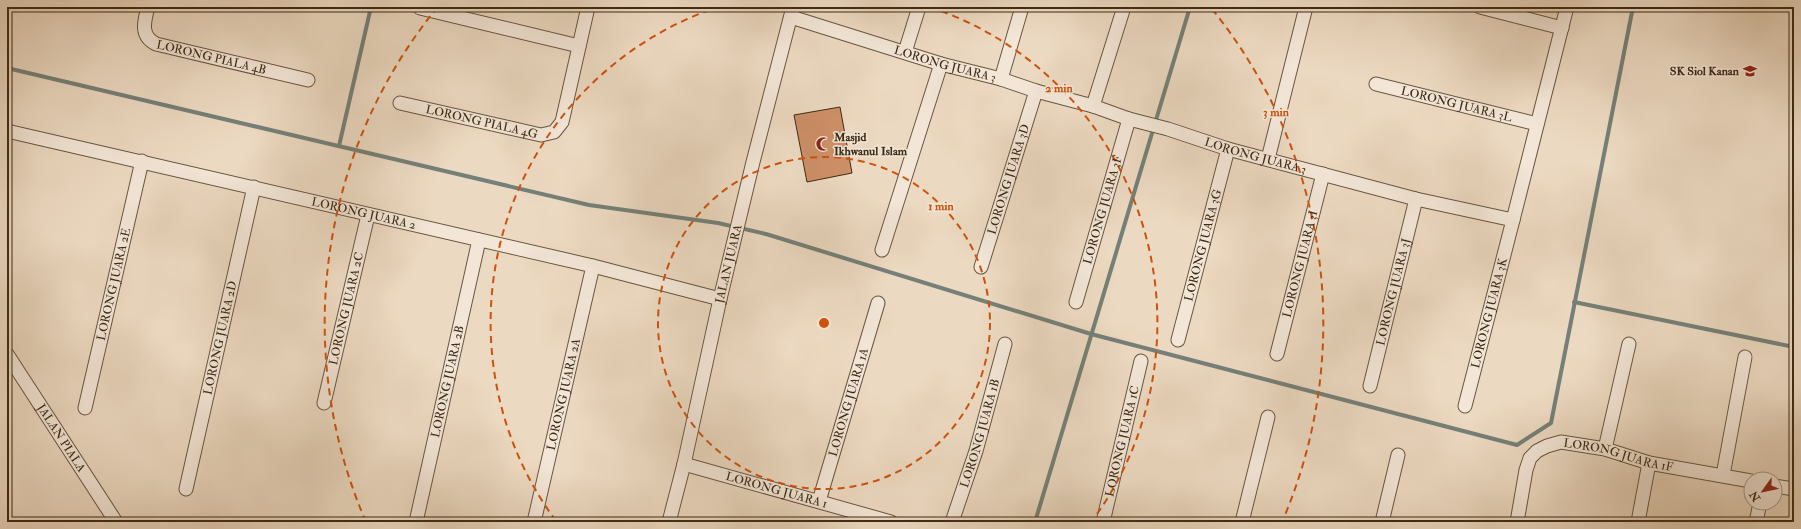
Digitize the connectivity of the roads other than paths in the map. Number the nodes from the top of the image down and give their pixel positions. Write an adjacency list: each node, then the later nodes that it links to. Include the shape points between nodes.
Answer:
1 (148, 7): 16 (street, LORONG PIALA 4B, via 145,35 156,44)
2 (588, 7): 12 (street, LORONG PIALA 4G)
3 (919, 7): 13 (street)
4 (1022, 7): 15 (street)
5 (1124, 7): 20 (street)
6 (1306, 7): 25 (street)
7 (1480, 7): 11 (street)
8 (1567, 7): 11 (street)
9 (420, 8): 12 (street)
10 (792, 12): 13 (street, LORONG JUARA 3); 36 (street, JALAN JUARA)
11 (1562, 28): 22 (street)
12 (579, 46): 19 (street, LORONG PIALA 4G, via 562,122 554,132 541,135)
13 (905, 52): 14 (street, LORONG JUARA 3)
14 (941, 64): 15 (street, LORONG JUARA 3); 33 (street)
15 (1001, 79): 18 (street, LORONG JUARA 3)
16 (308, 80)
17 (1376, 84): 22 (street, LORONG JUARA 3L)
18 (1036, 90): 20 (street, LORONG JUARA 3); 35 (street, LORONG JUARA 3D)
19 (400, 103)
20 (1094, 106): 21 (street, LORONG JUARA 3)
21 (1129, 119): 24 (street, LORONG JUARA 3, via 1168,129); 37 (street, LORONG JUARA 3F)
22 (1537, 124): 31 (street)
23 (7, 130): 26 (street, LORONG JUARA 2)
24 (1228, 150): 25 (street, LORONG JUARA 3); 39 (street, LORONG JUARA 3G)
25 (1268, 159): 27 (street, LORONG JUARA 3)
26 (142, 161): 28 (street, LORONG JUARA 2); 49 (street, LORONG JUARA 2E)
27 (1323, 174): 29 (street, LORONG JUARA 3); 43 (street, LORONG JUARA 3I)
28 (254, 187): 30 (street, LORONG JUARA 2); 58 (street, LORONG JUARA 2D)
29 (1416, 199): 31 (street, LORONG JUARA 3); 46 (street, LORONG JUARA 3J)
30 (368, 215): 32 (street, LORONG JUARA 2); 47 (street, LORONG JUARA 2C)
31 (1513, 220): 48 (street, LORONG JUARA 3K)
32 (479, 240): 34 (street, LORONG JUARA 2); 63 (street, LORONG JUARA 2B)
33 (882, 250)
34 (593, 266): 36 (street, LORONG JUARA 2); 64 (street, LORONG JUARA 2A)
35 (981, 267)
36 (720, 299): 54 (street, JALAN JUARA)
37 (1076, 302)
38 (878, 303): 60 (street, LORONG JUARA 1A)
39 (1178, 340)
40 (1005, 344): 67 (street, LORONG JUARA 1B, via 976,451)
41 (1629, 344): 51 (street)
42 (7, 354): 62 (street, JALAN PIALA)
43 (1277, 354)
44 (1745, 357): 55 (street)
45 (1141, 361): 68 (street, LORONG JUARA 1C)
46 (1370, 386)
47 (324, 403)
48 (1465, 406)
49 (85, 408)
50 (1268, 417): 69 (street)
51 (1605, 449): 53 (street, LORONG JUARA 1F); 71 (street, LORONG JUARA 1F, via 1560,442 1537,451 1530,458 1526,470)
52 (1398, 455): 70 (street)
53 (1649, 463): 55 (street, LORONG JUARA 1F); 72 (street)
54 (684, 464): 60 (street, LORONG JUARA 1); 65 (street, JALAN JUARA)
55 (1723, 475): 56 (street, LORONG JUARA 1F)
56 (1743, 479)
57 (1783, 487): 59 (street)
58 (186, 489)
59 (1794, 489)
60 (819, 501): 66 (street, LORONG JUARA 1)
61 (1758, 511): 73 (street)
62 (116, 522)
63 (416, 522)
64 (534, 522)
65 (669, 522)
66 (891, 522)
67 (952, 522)
68 (1103, 522)
69 (1242, 522)
70 (1382, 522)
71 (1517, 522)
72 (1638, 522)
73 (1756, 522)

